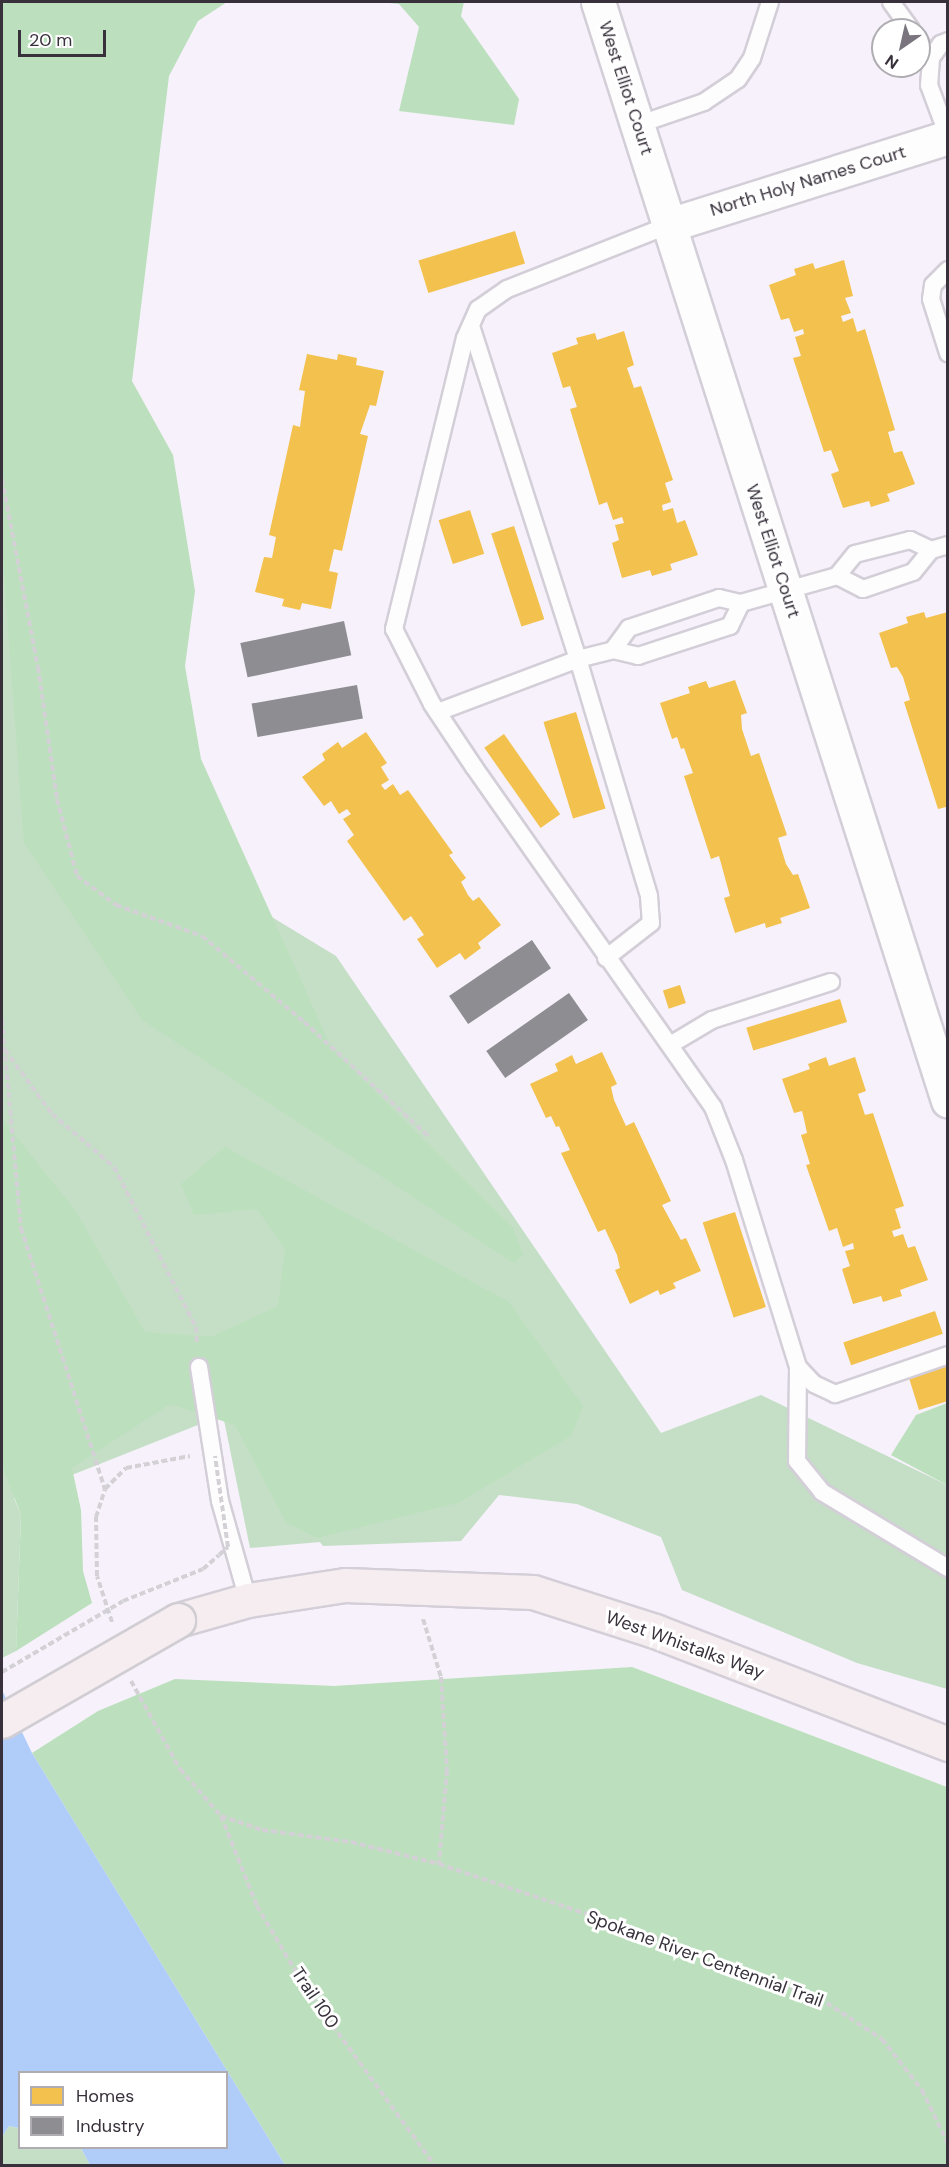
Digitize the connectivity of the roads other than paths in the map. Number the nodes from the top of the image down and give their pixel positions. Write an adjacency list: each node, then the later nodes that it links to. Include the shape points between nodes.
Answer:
1 (598, 2): 8 (street, West Elliot Court)
2 (770, 2): 8 (lane, via 752,58 738,79 704,102)
3 (891, 2): 4 (lane)
4 (902, 18)
5 (948, 41): 6 (lane)
6 (931, 58)
7 (929, 78): 9 (lane)
8 (637, 125): 10 (street, West Elliot Court)
9 (948, 137): 10 (street, North Holy Names Court)
10 (669, 225): 12 (lane, via 507,288 478,309); 17 (street, West Elliot Court)
11 (948, 270): 13 (lane, via 933,285 931,298)
12 (471, 326): 20 (lane); 21 (lane, via 394,629)
13 (948, 353)
14 (948, 545): 15 (lane)
15 (931, 550): 16 (lane, via 910,540 855,554); 16 (lane, via 914,572 863,589)
16 (837, 576): 17 (lane)
17 (785, 591): 18 (lane); 25 (street, West Elliot Court)
18 (741, 603): 19 (lane, via 719,598 629,628); 19 (lane, via 730,626 638,656)
19 (613, 650): 20 (lane)
20 (578, 659): 21 (lane); 22 (lane, via 649,896 651,923)
21 (438, 712): 22 (lane)
22 (606, 958): 24 (lane)
23 (831, 982): 24 (lane, via 712,1020)
24 (670, 1045): 28 (lane, via 717,1117)
25 (948, 1101)
26 (948, 1354): 28 (lane, via 835,1394 814,1384)
27 (199, 1366): 30 (lane, via 210,1456)
28 (798, 1367): 29 (lane, via 797,1461 822,1492)
29 (948, 1568)
30 (249, 1600): 31 (main road, West Whistalks Way, bridge, via 178,1620); 32 (main road, West Whistalks Way, via 345,1586 533,1592 656,1631)
31 (2, 1721)
32 (948, 1744)

